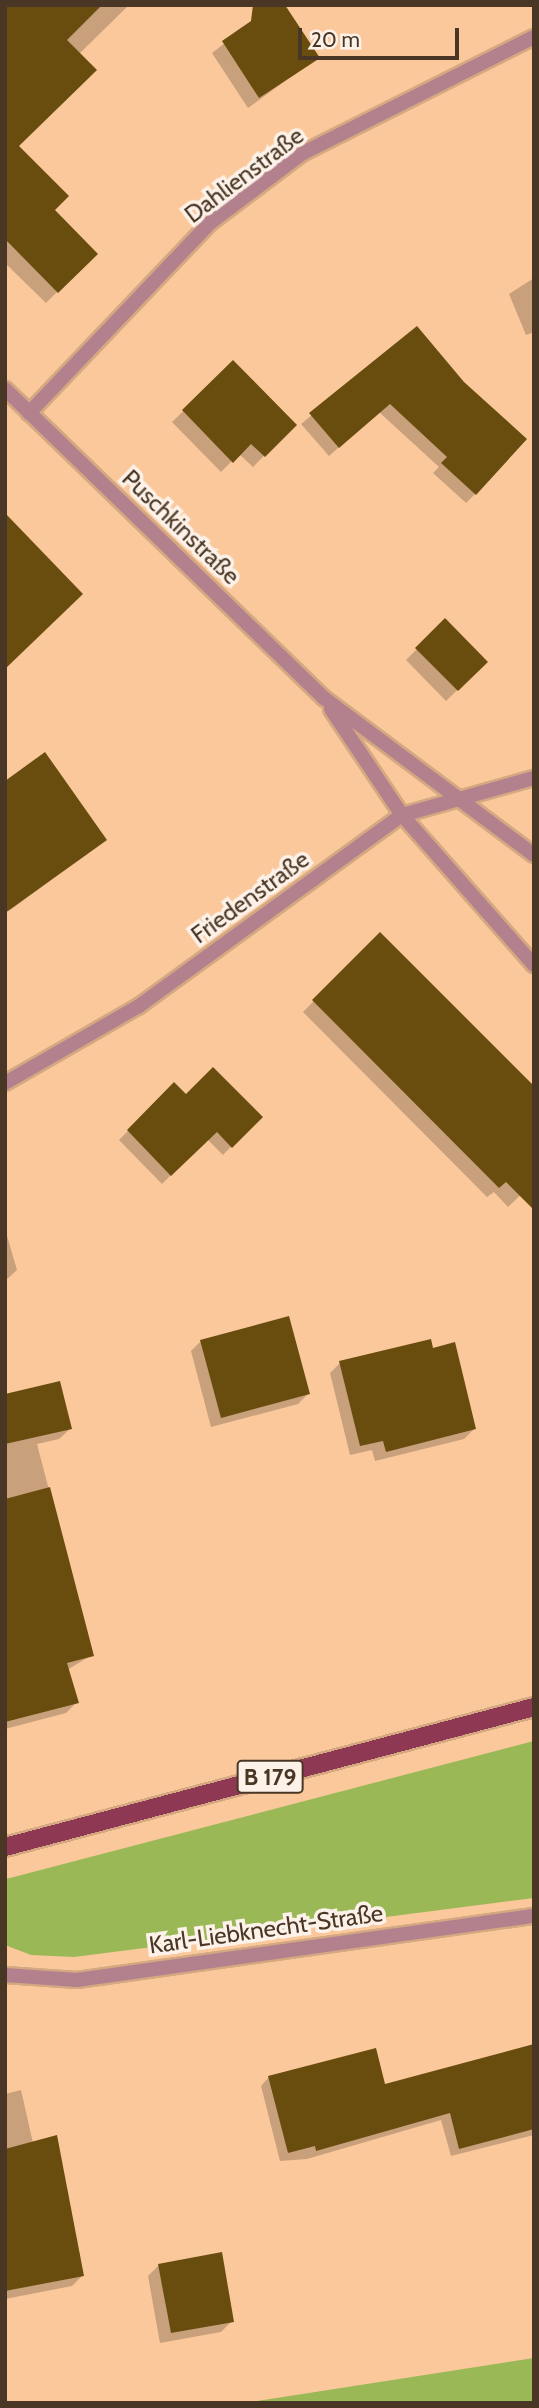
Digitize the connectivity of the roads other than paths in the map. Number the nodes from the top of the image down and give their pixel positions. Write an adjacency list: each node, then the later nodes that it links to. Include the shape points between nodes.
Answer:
1 (534, 37): 3 (street, Dahlienstraße, via 282,169 210,223)
2 (5, 390): 3 (street, Puschkinstraße)
3 (29, 413): 4 (street, Puschkinstraße)
4 (324, 698): 6 (street, Puschkinstraße); 7 (street, Puschkinstraße)
5 (534, 778): 6 (street, Friedenstraße)
6 (458, 800): 7 (street, Friedenstraße); 8 (street, Puschkinstraße)
7 (402, 815): 9 (street, Puschkinstraße); 10 (street, Friedenstraße, via 139,1006)
8 (534, 855)
9 (534, 965)
10 (5, 1083)
11 (534, 1707): 12 (main road, B 179)
12 (5, 1847)
13 (534, 1916): 14 (street, Karl-Liebknecht-Straße, via 76,1980)
14 (5, 1975)

